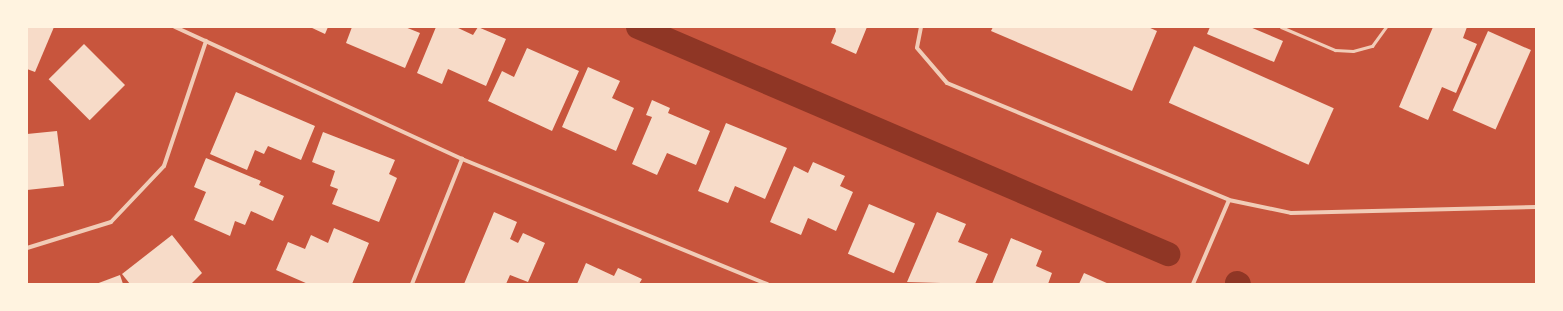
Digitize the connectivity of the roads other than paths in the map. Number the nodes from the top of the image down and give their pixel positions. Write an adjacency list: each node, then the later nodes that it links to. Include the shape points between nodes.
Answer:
1 (175, 27): 5 (street)
2 (921, 27): 7 (street, via 917,48 946,83)
3 (1281, 27): 4 (lane, via 1335,50 1353,52 1372,46)
4 (1386, 27)
5 (206, 41): 6 (street); 9 (street, via 164,166 111,222)
6 (462, 159): 10 (street); 11 (street)
7 (1229, 200): 8 (street, via 1291,213); 12 (street)
8 (1536, 207)
9 (27, 248)
10 (412, 284)
11 (767, 284)
12 (1193, 284)

